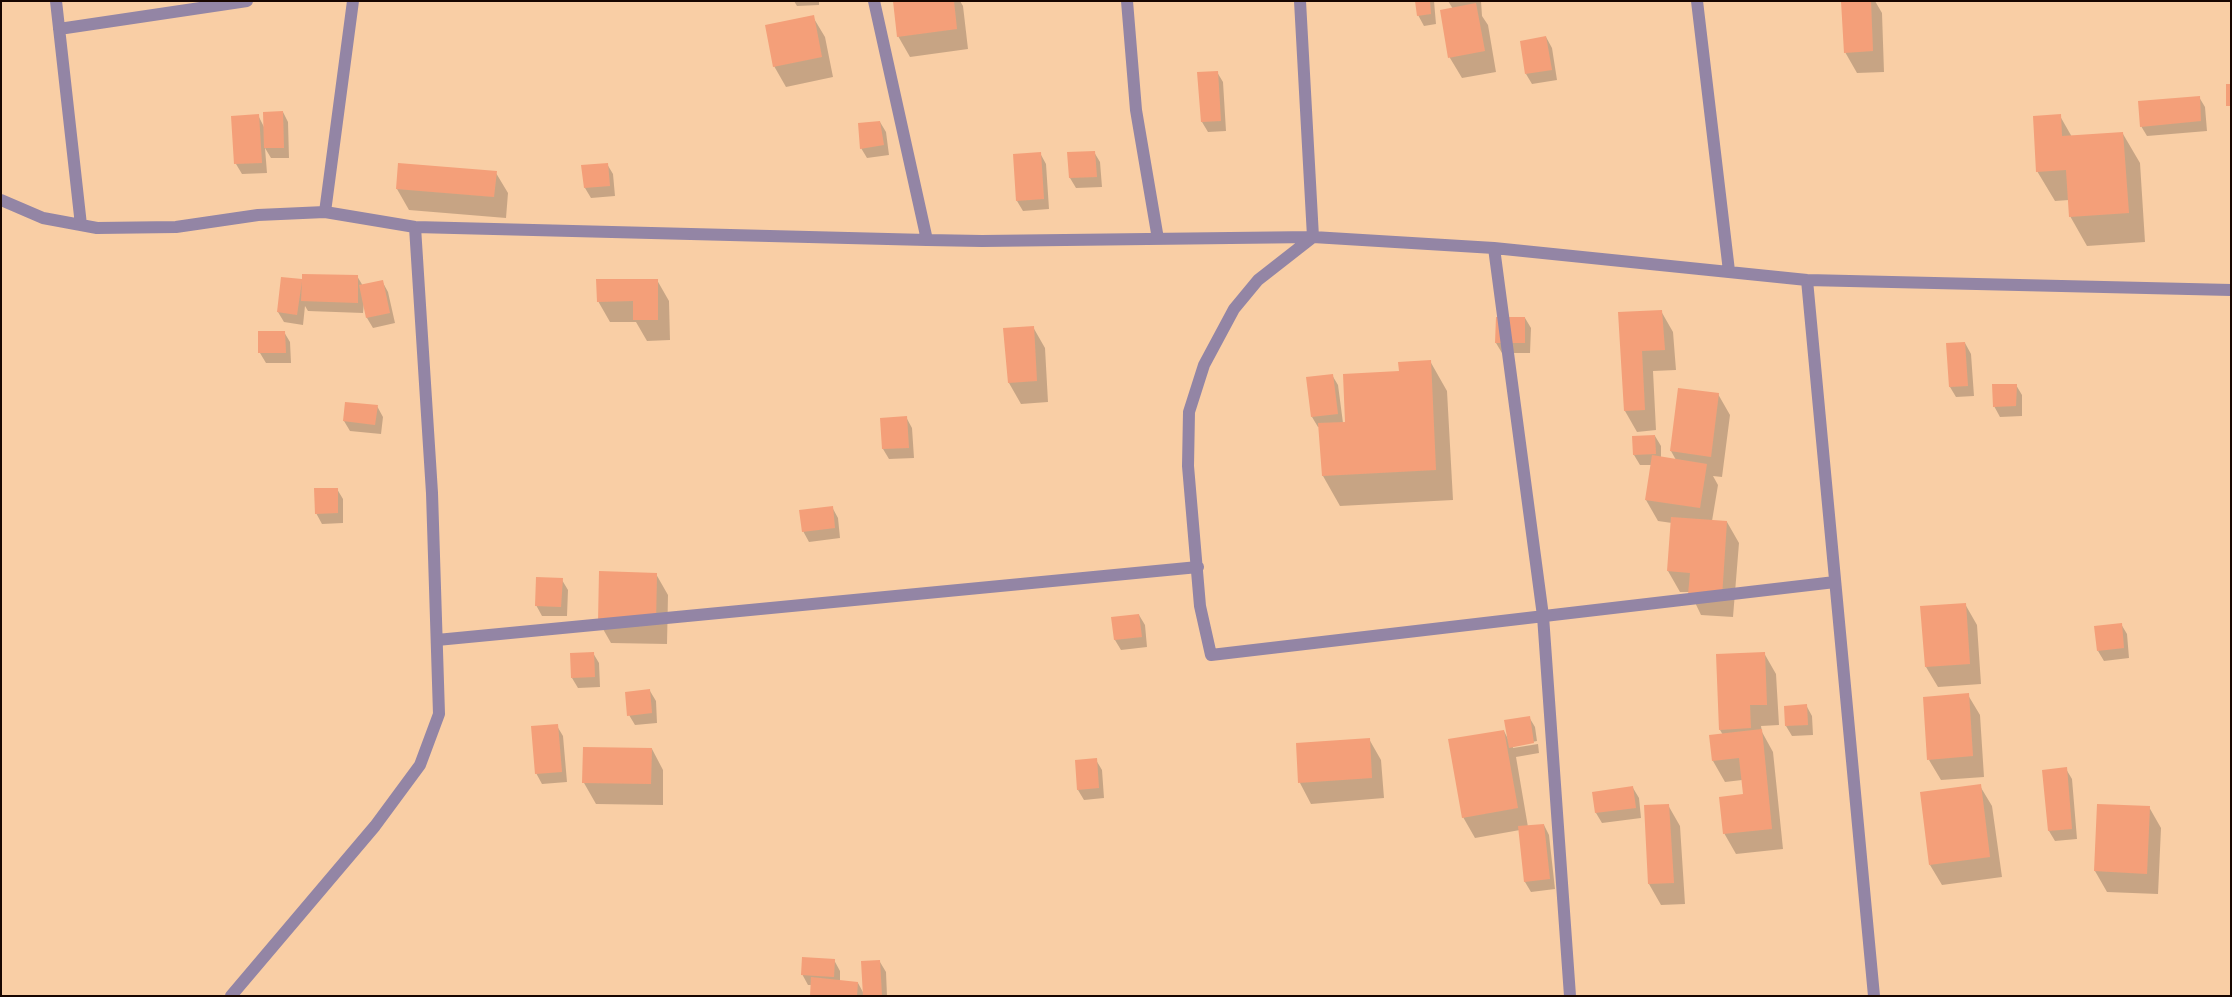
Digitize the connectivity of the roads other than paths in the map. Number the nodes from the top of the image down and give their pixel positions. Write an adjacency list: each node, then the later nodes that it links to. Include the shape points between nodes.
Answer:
1 (56, 1): 8 (street)
2 (247, 1): 8 (street)
3 (353, 1): 10 (street)
4 (874, 1): 15 (street)
5 (1127, 1): 14 (street, via 1136,110)
6 (1300, 1): 13 (street)
7 (1697, 1): 17 (street)
8 (59, 29): 11 (street)
9 (1, 200): 11 (street, via 43,218)
10 (325, 212): 11 (street, via 258,215 176,227); 12 (street)
11 (81, 226)
12 (415, 227): 15 (street); 23 (street, via 432,493)
13 (1313, 237): 14 (street); 16 (street); 20 (street, via 1258,280 1234,309 1204,365 1190,412 1188,466)
14 (1158, 239): 15 (street)
15 (927, 240)
16 (1494, 248): 17 (street); 22 (street)
17 (1729, 272): 18 (street)
18 (1807, 280): 19 (street); 21 (street)
19 (2231, 290)
20 (1198, 567): 22 (street, via 1200,606 1211,655); 23 (street)
21 (1835, 582): 22 (street); 26 (street)
22 (1543, 616): 25 (street)
23 (437, 640): 24 (street, via 440,714 420,765 375,826)
24 (231, 996)
25 (1570, 996)
26 (1874, 996)

